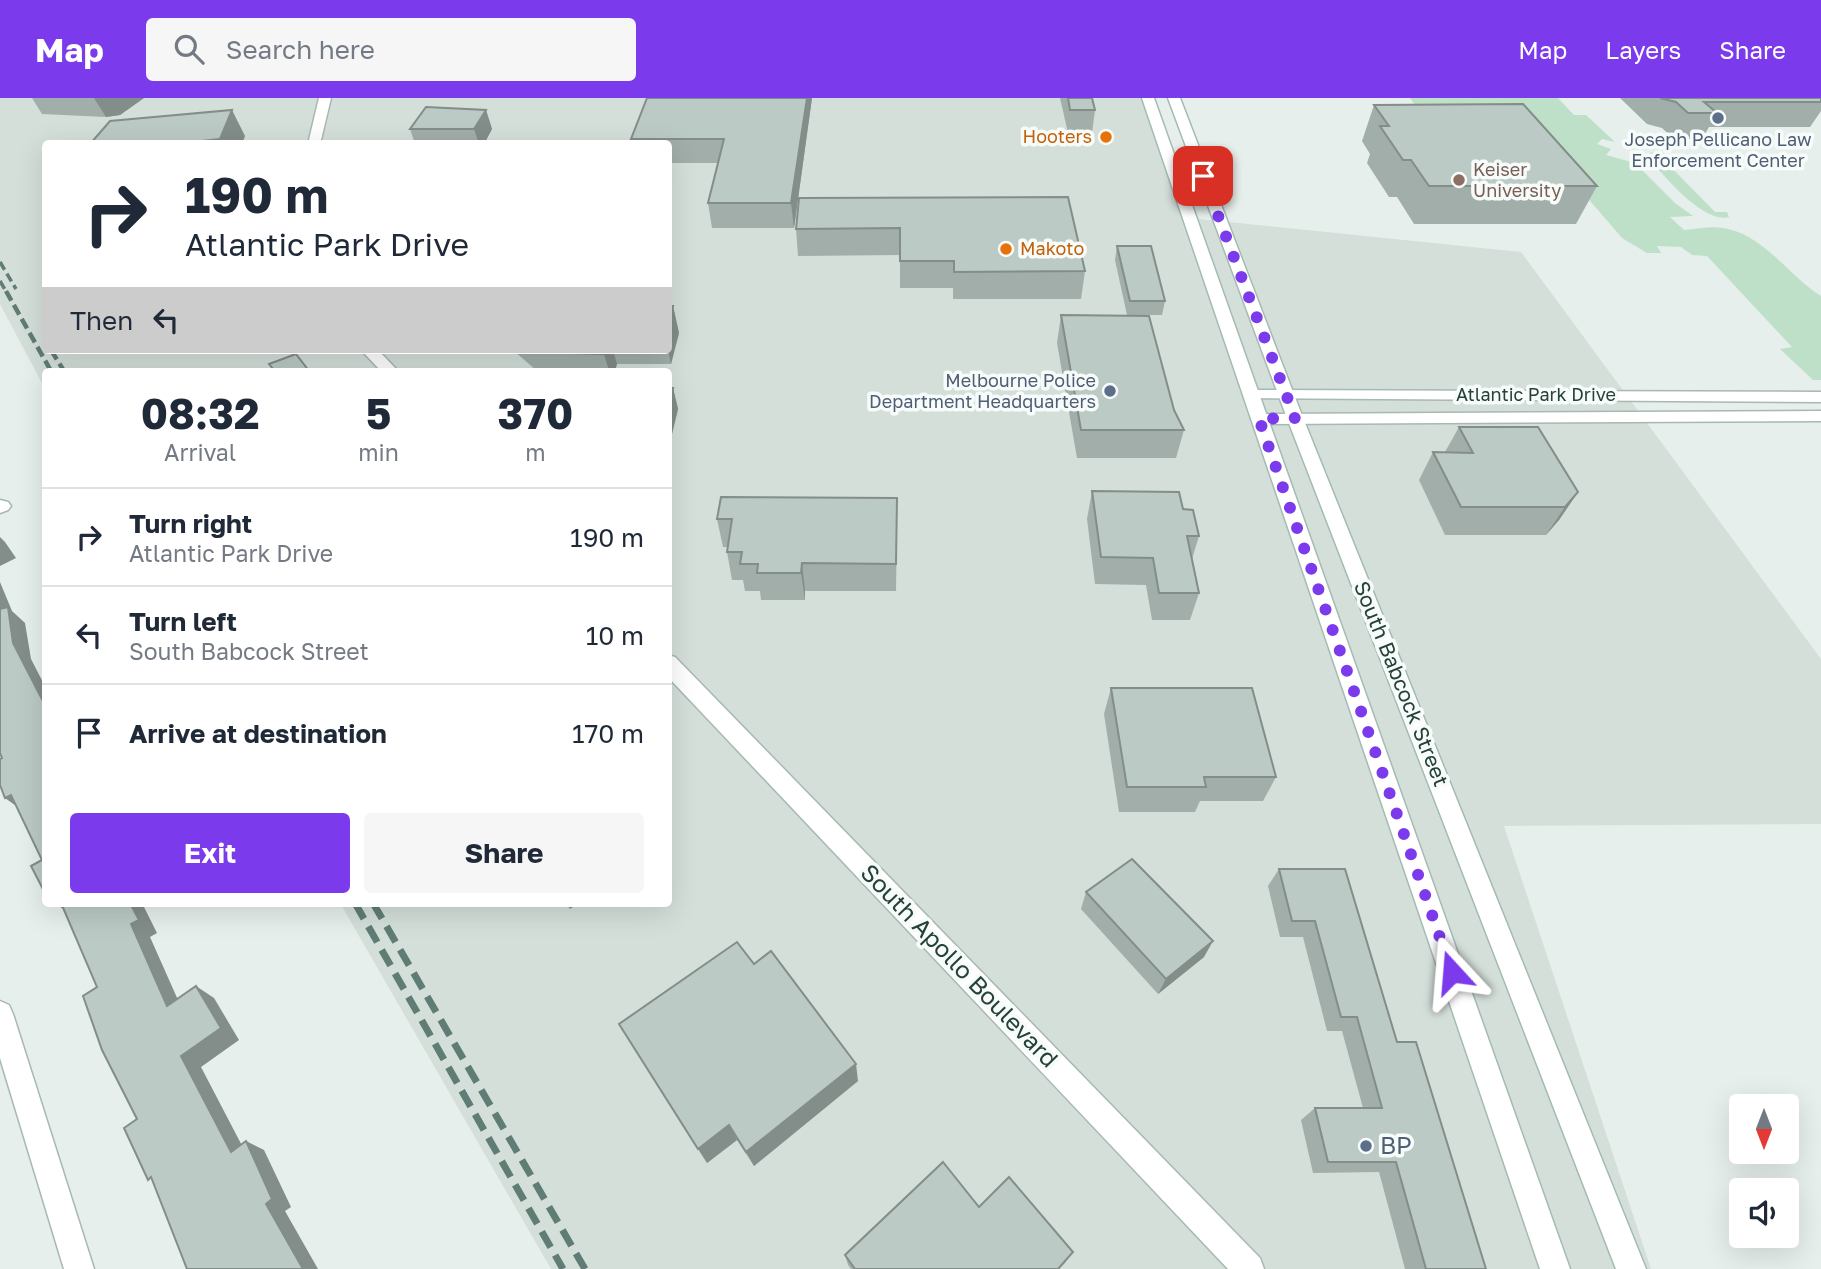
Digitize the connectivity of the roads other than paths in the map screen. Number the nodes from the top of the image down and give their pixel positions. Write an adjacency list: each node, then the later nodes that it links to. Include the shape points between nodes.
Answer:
1 (325, 98): 4 (main road)
2 (1148, 98): 7 (main road, South Babcock Street)
3 (1174, 98): 8 (main road, South Babcock Street)
4 (315, 140)
5 (373, 354): 6 (main road)
6 (387, 368)
7 (1251, 395): 8 (main road, Atlantic Park Drive); 12 (main road, South Babcock Street)
8 (1286, 395): 9 (main road, Atlantic Park Drive); 11 (main road, South Babcock Street)
9 (1821, 397)
10 (1821, 416): 11 (main road, Atlantic Park Drive)
11 (1295, 418): 12 (main road, Atlantic Park Drive); 18 (main road, South Babcock Street)
12 (1259, 419): 17 (main road, South Babcock Street)
13 (672, 667): 16 (main road, South Apollo Boulevard)
14 (0, 1014): 15 (main road)
15 (79, 1269)
16 (1249, 1269)
17 (1555, 1269)
18 (1631, 1269)

